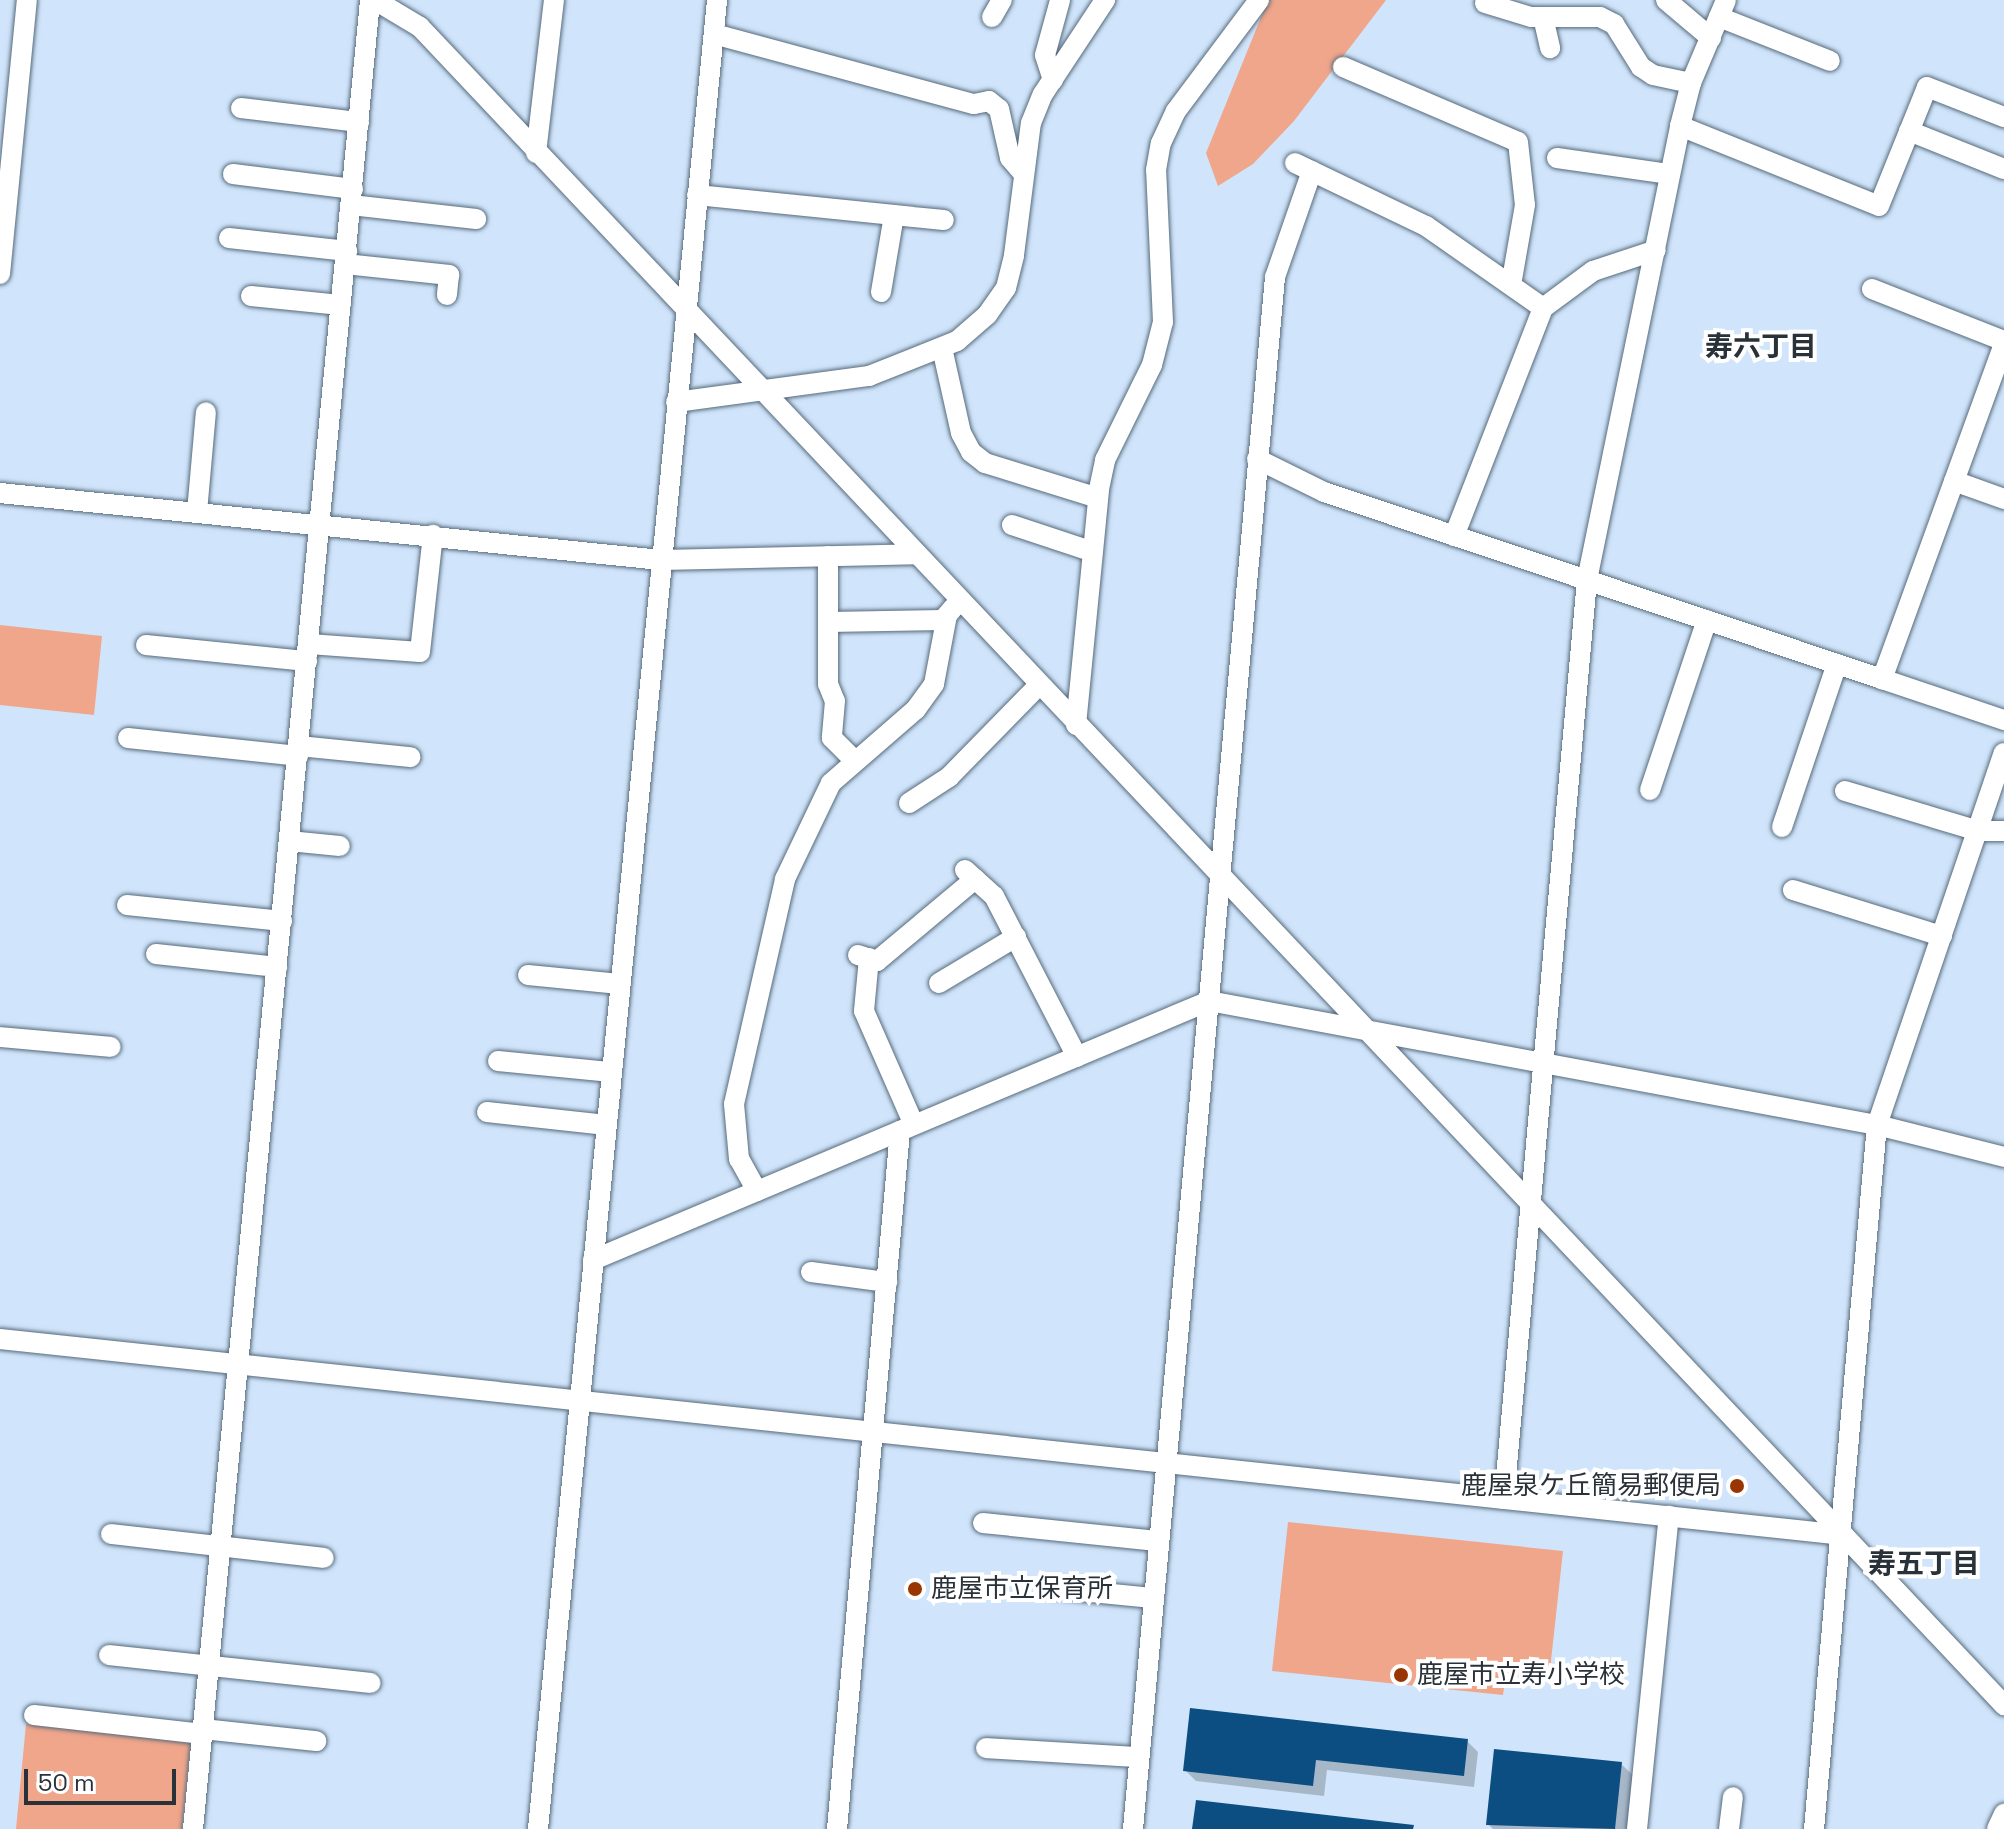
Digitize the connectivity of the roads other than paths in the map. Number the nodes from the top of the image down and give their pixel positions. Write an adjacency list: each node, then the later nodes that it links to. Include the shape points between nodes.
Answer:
1 (27, 0): 38 (street)
2 (373, 0): 21 (street); 24 (street, via 420,27)
3 (554, 0): 24 (street)
4 (717, 0): 12 (street)
5 (1060, 0): 17 (street, via 1045,55)
6 (1105, 0): 17 (street)
7 (1259, 0): 55 (street, via 1176,111 1161,143 1156,170 1163,322 1152,365 1105,460)
8 (1666, 0): 13 (street)
9 (1485, 3): 11 (street)
10 (1723, 8): 13 (street); 15 (street)
11 (1543, 17): 14 (street); 18 (street, via 1600,17 1614,24 1641,67)
12 (714, 34): 28 (street, via 974,104 989,101 999,109 1010,158); 30 (street)
13 (1711, 38): 18 (street)
14 (1550, 48)
15 (1830, 61)
16 (1343, 67): 39 (street, via 1518,142 1525,205)
17 (1053, 80): 28 (street, via 1031,123)
18 (1691, 83): 22 (street)
19 (241, 108): 21 (street)
20 (2004, 117): 23 (street, via 1927,87)
21 (359, 122): 31 (street)
22 (1680, 126): 23 (street, via 1879,206); 29 (street)
23 (1909, 131): 26 (street)
24 (536, 153): 46 (street)
25 (1557, 158): 29 (street)
26 (2004, 169)
27 (233, 174): 31 (street)
28 (1024, 174): 48 (street, via 1006,288 987,315)
29 (1670, 174): 36 (street)
30 (697, 195): 32 (street); 46 (street)
31 (352, 197): 33 (street); 37 (street)
32 (894, 215): 34 (street); 41 (street)
33 (476, 219)
34 (944, 220)
35 (229, 238): 37 (street)
36 (1656, 250): 45 (street, via 1593,271); 66 (street)
37 (346, 258): 42 (street, via 449,275); 44 (street)
38 (0, 274)
39 (1511, 285): 45 (street); 52 (street, via 1426,226 1304,167 1275,277)
40 (1872, 289): 47 (street)
41 (881, 292)
42 (447, 295)
43 (251, 296): 44 (street)
44 (341, 305): 58 (street)
45 (1543, 308): 61 (street)
46 (685, 311): 49 (street); 50 (street)
47 (2004, 343): 53 (street)
48 (942, 348): 49 (street, via 869,376); 55 (street, via 961,433 971,452 985,463)
49 (761, 393): 50 (street); 63 (street)
50 (676, 402): 65 (street)
51 (206, 412): 57 (street)
52 (1257, 459): 61 (street, via 1324,492); 90 (street)
53 (1954, 481): 56 (street); 73 (street)
54 (0, 493): 57 (street)
55 (1098, 498): 62 (street)
56 (2004, 499)
57 (197, 512): 58 (street)
58 (321, 524): 60 (street); 71 (street)
59 (1012, 525): 62 (street)
60 (433, 535): 65 (street); 71 (street, via 420,652)
61 (1454, 536): 66 (street)
62 (1093, 552): 76 (street)
63 (917, 554): 64 (street); 67 (street)
64 (828, 556): 65 (street); 69 (street)
65 (661, 560): 100 (street)
66 (1587, 580): 68 (street); 107 (street)
67 (954, 607): 69 (street, via 943,620); 74 (street); 81 (street, via 934,684 916,709)
68 (1707, 620): 72 (street); 82 (street)
69 (828, 622): 81 (street, via 828,684 835,701 832,738)
70 (146, 645): 71 (street)
71 (308, 652): 78 (street)
72 (1837, 664): 73 (street); 85 (street)
73 (1882, 679): 75 (street)
74 (1039, 685): 76 (street); 84 (street, via 949,777)
75 (2004, 720)
76 (1076, 725): 90 (street)
77 (128, 738): 78 (street)
78 (298, 751): 80 (street); 88 (street)
79 (2004, 753): 86 (street)
80 (410, 757)
81 (854, 760): 114 (street, via 831,783 785,879 734,1104 739,1159)
82 (1650, 790)
83 (1845, 791): 86 (street)
84 (909, 803)
85 (1782, 827)
86 (1978, 831): 87 (street); 94 (street)
87 (2004, 831)
88 (289, 841): 89 (street); 93 (street)
89 (340, 846)
90 (1218, 872): 101 (street); 102 (street)
91 (1793, 890): 94 (street)
92 (127, 905): 93 (street)
93 (282, 921): 97 (street)
94 (1942, 936): 111 (street)
95 (1016, 937): 99 (street); 105 (street); 112 (street, via 994,896 970,874 877,961 864,956 864,1011)
96 (156, 954): 97 (street)
97 (277, 967): 120 (street)
98 (528, 975): 100 (street)
99 (939, 983)
100 (620, 984): 108 (street)
101 (1209, 1001): 102 (street); 105 (street); 123 (street)
102 (1369, 1029): 107 (street); 115 (street)
103 (0, 1037): 104 (street)
104 (111, 1047)
105 (1077, 1057): 112 (street)
106 (498, 1061): 108 (street)
107 (1543, 1064): 111 (street); 115 (street)
108 (611, 1072): 110 (street)
109 (487, 1112): 110 (street)
110 (606, 1125): 116 (street)
111 (1877, 1125): 113 (street); 128 (street)
112 (907, 1128): 114 (street); 118 (street)
113 (2004, 1157)
114 (757, 1191): 116 (street)
115 (1528, 1206): 124 (street); 128 (street)
116 (593, 1260): 121 (street)
117 (811, 1272): 118 (street)
118 (887, 1282): 122 (street)
119 (0, 1339): 120 (street)
120 (239, 1364): 121 (street); 130 (street)
121 (579, 1399): 122 (street); 146 (street)
122 (875, 1433): 123 (street); 147 (street)
123 (1164, 1463): 124 (street); 129 (street)
124 (1504, 1499): 125 (street)
125 (1669, 1516): 128 (street); 149 (street)
126 (983, 1523): 129 (street)
127 (111, 1534): 130 (street)
128 (1844, 1535): 137 (street); 151 (street)
129 (1157, 1541): 133 (street)
130 (221, 1546): 131 (street); 135 (street)
131 (324, 1558)
132 (1051, 1588): 133 (street)
133 (1153, 1598): 142 (street)
134 (109, 1655): 135 (street)
135 (209, 1666): 136 (street); 139 (street)
136 (371, 1683)
137 (2004, 1705)
138 (34, 1715): 139 (street)
139 (203, 1731): 140 (street); 145 (street)
140 (316, 1741)
141 (986, 1748): 142 (street)
142 (1139, 1757): 148 (street)
143 (1733, 1797): 150 (street)
144 (2004, 1814): 152 (street)
145 (193, 1829)
146 (538, 1829)
147 (837, 1829)
148 (1133, 1829)
149 (1637, 1829)
150 (1729, 1829)
151 (1814, 1829)
152 (1997, 1829)

